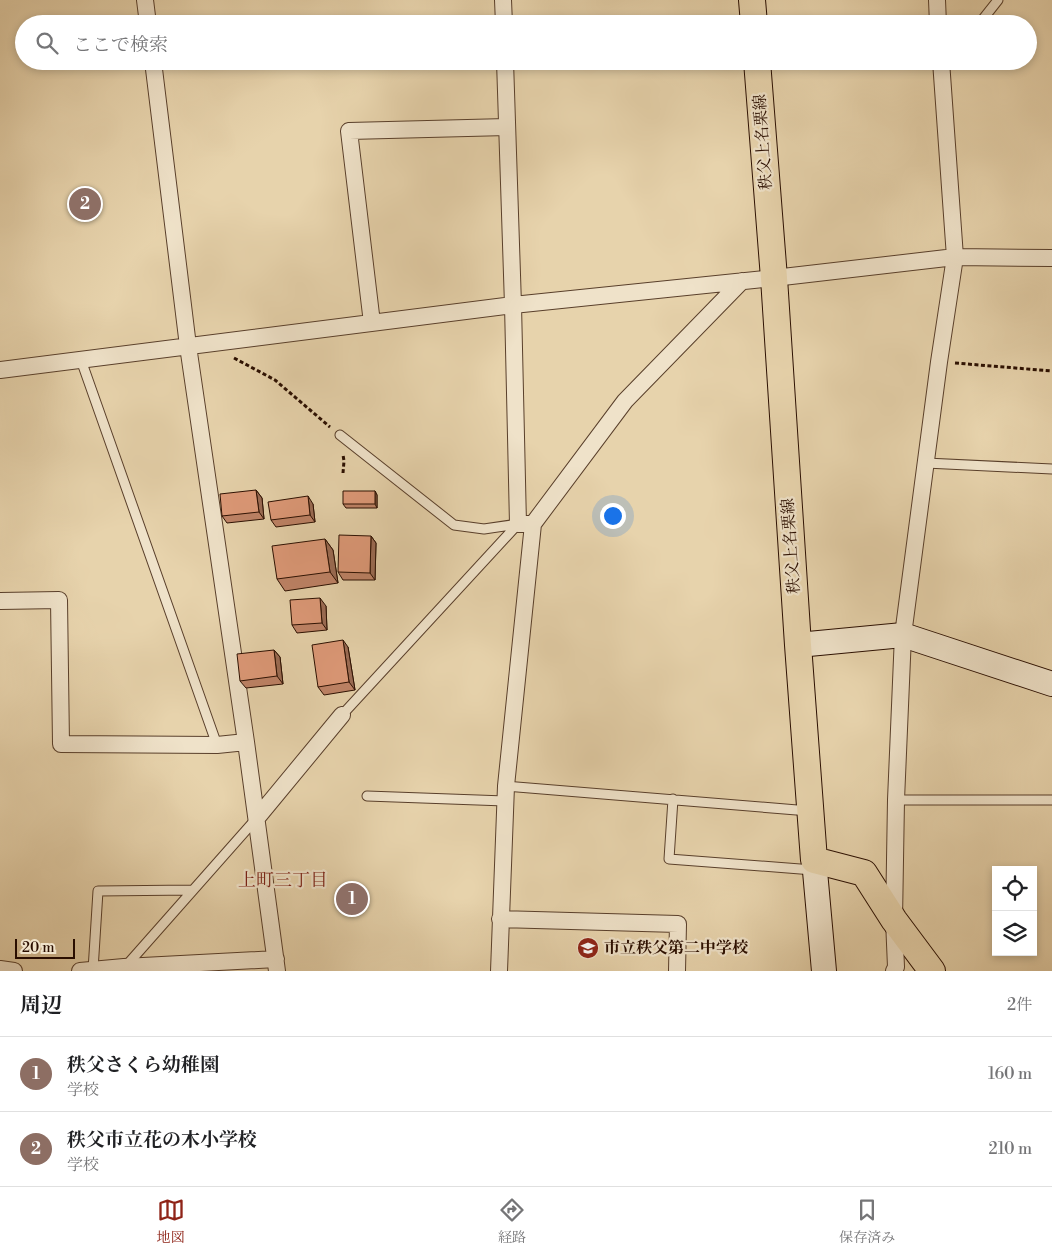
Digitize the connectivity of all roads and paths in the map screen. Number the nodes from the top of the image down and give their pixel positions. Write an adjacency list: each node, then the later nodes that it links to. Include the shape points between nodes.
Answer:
1 (145, 0): 6 (street)
2 (503, 0): 7 (street)
3 (752, 0): 8 (main road)
4 (937, 0): 9 (street)
5 (998, 0): 10 (lane)
6 (147, 15)
7 (504, 15)
8 (753, 15)
9 (938, 15)
10 (986, 15)
11 (154, 70): 23 (street)
12 (505, 70): 15 (street)
13 (758, 70): 18 (main road, 秩父上名栗線)
14 (942, 70): 16 (street)
15 (508, 127): 20 (street); 21 (street, via 349,131)
16 (955, 257): 17 (street); 18 (street); 25 (street)
17 (1052, 258)
18 (774, 278): 19 (street); 35 (main road, 秩父上名栗線)
19 (742, 281): 20 (street); 32 (street, via 625,401)
20 (513, 305): 21 (street); 32 (street)
21 (372, 323): 22 (street)
22 (207, 344): 23 (street); 28 (path, via 274,380)
23 (188, 346): 24 (street); 38 (street)
24 (80, 360): 26 (street); 39 (lane)
25 (939, 362): 27 (path); 29 (street)
26 (0, 370)
27 (1052, 371)
28 (340, 435): 31 (path); 32 (lane, via 454,525 484,529)
29 (926, 463): 30 (lane); 34 (street)
30 (1052, 469)
31 (343, 473)
32 (525, 524): 37 (lane); 40 (street)
33 (0, 601): 39 (street, via 59,600 61,744)
34 (903, 635): 35 (street); 36 (street); 43 (street)
35 (798, 644): 45 (main road, 秩父上名栗線)
36 (1052, 684)
37 (342, 715): 46 (street)
38 (246, 742): 39 (street); 46 (street)
39 (217, 745)
40 (505, 793): 41 (lane); 42 (lane); 49 (street)
41 (367, 796)
42 (673, 799): 45 (lane); 47 (lane, via 670,859)
43 (896, 800): 44 (lane); 50 (street)
44 (1052, 800)
45 (810, 811): 47 (main road, 秩父上名栗線)
46 (256, 818): 48 (lane); 51 (street)
47 (814, 865): 50 (main road, via 864,873); 58 (street)
48 (192, 890): 52 (lane); 54 (lane, via 98,891)
49 (500, 919): 56 (street); 57 (street, via 678,924)
50 (894, 920): 59 (street); 60 (main road)
51 (276, 965): 52 (street)
52 (124, 967): 54 (street)
53 (0, 969): 55 (street)
54 (86, 970)
55 (14, 971)
56 (499, 971)
57 (677, 971)
58 (824, 971)
59 (894, 971)
60 (932, 971)

